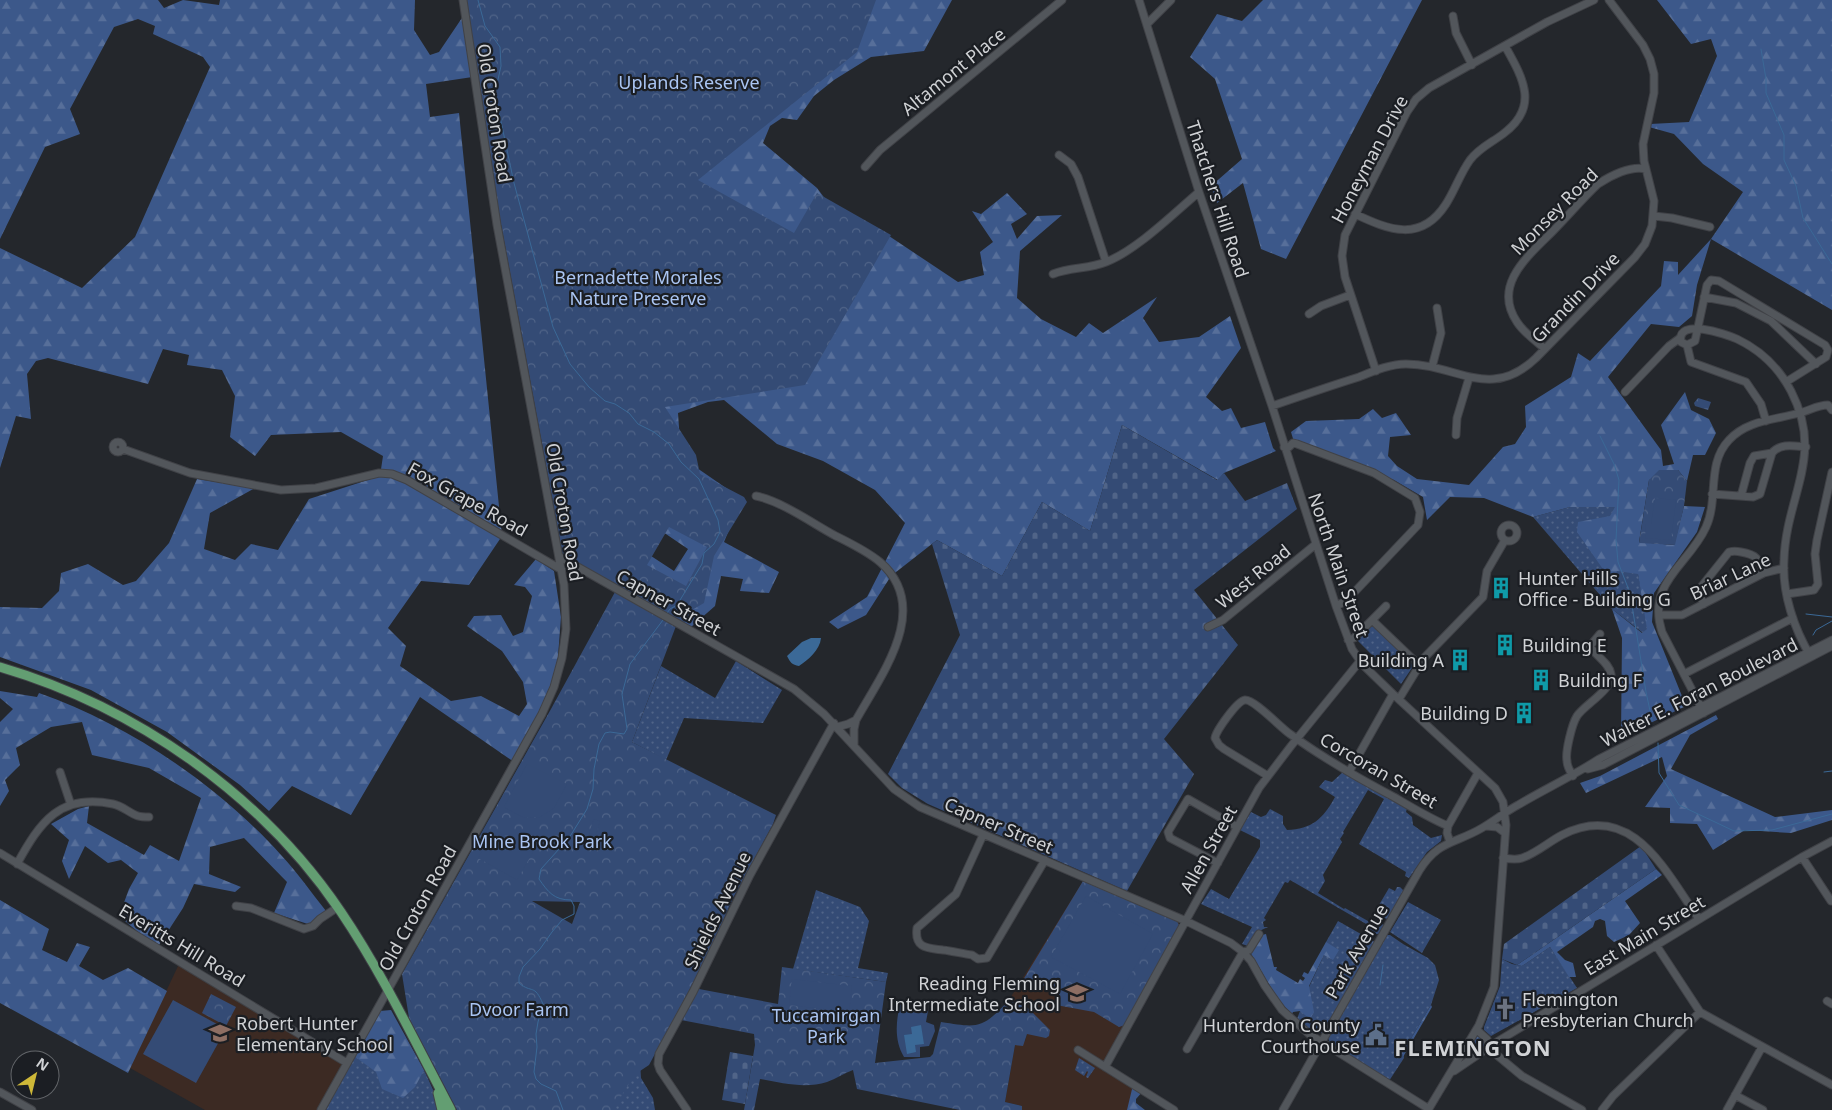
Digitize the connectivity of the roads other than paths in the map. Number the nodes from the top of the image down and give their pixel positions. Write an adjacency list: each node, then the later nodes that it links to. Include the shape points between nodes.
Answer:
1 (463, 0): 50 (street, Old Croton Road, via 498,225)
2 (1062, 0): 12 (street, Altamont Place, via 880,150)
3 (1139, 0): 8 (street, Thatchers Hill Road)
4 (1171, 0): 8 (street)
5 (1594, 0): 9 (street, Honeyman Drive)
6 (1610, 0): 13 (street, Grandin Drive, via 1643,45 1653,66 1654,93 1643,144)
7 (1453, 16): 10 (street, via 1456,33)
8 (1147, 24): 14 (street, Thatchers Hill Road)
9 (1505, 46): 10 (street, Honeyman Drive); 15 (street, via 1523,81 1524,99 1520,114 1509,129 1468,161 1442,210 1425,225 1403,230 1380,226)
10 (1472, 65): 15 (street, Honeyman Drive, via 1429,88 1411,106)
11 (1059, 155): 18 (street, via 1071,164 1078,177)
12 (865, 167)
13 (1646, 168): 16 (street, Grandin Drive, via 1653,193); 27 (street, Monsey Road, via 1612,176 1598,184 1514,274 1509,295 1513,315)
14 (1200, 192): 18 (street, via 1130,249); 34 (street, Thatchers Hill Road)
15 (1355, 214): 20 (street, Honeyman Drive, via 1342,250 1343,271)
16 (1654, 216): 17 (street, via 1685,220); 27 (street, Grandin Drive, via 1650,234 1641,250)
17 (1710, 228)
18 (1106, 262): 19 (street)
19 (1053, 274)
20 (1350, 294): 23 (street); 30 (street, Honeyman Drive)
21 (1704, 298): 24 (street); 28 (street, via 1736,303 1772,321); 28 (street, via 1709,282 1719,281 1822,342 1828,353 1823,361)
22 (1437, 308): 29 (street, via 1441,333)
23 (1309, 314)
24 (1699, 329): 25 (street, via 1690,328); 26 (street, via 1695,341); 32 (street, via 1744,342 1774,366)
25 (1680, 338): 26 (street); 33 (street)
26 (1687, 345): 37 (street, via 1691,362 1746,382 1761,404)
27 (1545, 349): 31 (street, Grandin Drive, via 1530,364 1506,376 1488,380)
28 (1816, 364): 32 (street)
29 (1432, 367): 30 (street, Grandin Drive, via 1398,364); 31 (street, Grandin Drive)
30 (1376, 371): 34 (street, Grandin Drive)
31 (1469, 378): 38 (street, via 1457,418)
32 (1786, 382): 36 (street)
33 (1624, 392)
34 (1272, 406): 39 (street, North Main Street)
35 (1832, 410): 36 (street, via 1828,405 1821,405)
36 (1801, 413): 37 (street); 40 (street)
37 (1766, 421): 44 (street, via 1743,429 1726,443 1716,462)
38 (1456, 435)
39 (1284, 447): 49 (street, North Main Street); 56 (street, via 1294,443 1374,473 1415,498 1420,512 1418,525 1346,601)
40 (1806, 447): 42 (street, via 1781,446); 51 (street, via 1787,529)
41 (123, 448): 52 (street, Fox Grape Road, via 190,473 281,490 316,488 372,474 392,474)
42 (1772, 453): 46 (street, via 1754,456); 46 (street, via 1760,494)
43 (1832, 472): 47 (street)
44 (1712, 494): 46 (street); 58 (street, via 1706,528 1664,587)
45 (756, 496): 73 (street, via 866,552 884,566 896,585 903,611 900,635)
46 (1741, 496)
47 (1828, 507): 54 (street, via 1816,549 1818,584 1814,590)
48 (1505, 540): 68 (street, via 1488,571 1483,597)
49 (1316, 544): 56 (street, North Main Street); 61 (street, West Road, via 1223,620)
50 (560, 557): 52 (street, Old Croton Road); 74 (street, Capner Street, via 793,688)
51 (1784, 568): 53 (street, Briar Lane); 54 (street)
52 (562, 570): 106 (street, Old Croton Road, via 566,630 554,687 528,740)
53 (1764, 573): 55 (street, Briar Lane); 55 (street, via 1754,555 1729,552 1701,587 1699,594)
54 (1787, 594): 59 (street)
55 (1704, 604): 58 (street, Briar Lane, via 1682,615)
56 (1336, 606): 63 (street, North Main Street)
57 (1386, 606): 60 (street)
58 (1659, 615): 70 (street, via 1662,632)
59 (1793, 618): 66 (street); 70 (street)
60 (1372, 620): 63 (street); 68 (street)
61 (1208, 627)
62 (1600, 634): 81 (street, via 1590,646 1608,666 1610,681 1575,720 1567,755)
63 (1348, 640): 67 (street, North Main Street)
64 (1832, 640): 66 (street, Walter E. Foran Boulevard)
65 (1832, 646): 66 (street, Walter E. Foran Boulevard)
66 (1810, 655): 72 (street, Walter E. Foran Boulevard)
67 (1360, 661): 71 (street, North Main Street); 75 (street, Allen Street)
68 (1420, 665): 71 (street)
69 (0, 668): 100 (main road, via 95,703 185,756 272,829)
70 (1684, 674): 72 (street)
71 (1396, 696): 78 (street); 79 (street, North Main Street)
72 (1702, 710): 81 (street, Walter E. Foran Boulevard, via 1603,765)
73 (856, 720): 74 (street); 76 (street)
74 (835, 725): 76 (street, Capner Street); 126 (street, Shields Avenue, via 750,876 659,1054 660,1070)
75 (1297, 739): 78 (street, Corcoran Street); 80 (street, Allen Street); 80 (street, Corcoran Street, via 1250,702 1243,700 1237,705 1216,735 1216,741)
76 (854, 745): 89 (street, Capner Street, via 909,801)
77 (60, 772): 82 (street)
78 (1348, 772): 85 (street, Corcoran Street)
79 (1478, 773): 83 (street, North Main Street, via 1499,795); 85 (street)
80 (1268, 776): 87 (street, Allen Street)
81 (1573, 776): 83 (street, Walter E. Foran Boulevard)
82 (71, 805): 84 (street, via 107,803 138,816); 97 (street, via 47,819)
83 (1505, 813): 86 (street, Park Avenue); 88 (street, North Main Street)
84 (149, 817)
85 (1448, 826): 91 (street)
86 (1484, 826): 88 (street, via 1497,827); 91 (street, Park Avenue)
87 (1238, 827): 96 (street, Allen Street); 96 (street, via 1188,799 1168,832 1170,838)
88 (1505, 833): 94 (street, North Main Street)
89 (983, 835): 95 (street, Capner Street); 95 (street, via 956,894 917,928 920,945 978,959 987,958)
90 (1832, 841): 93 (street, East Main Street)
91 (1450, 842): 109 (street, Park Avenue, via 1423,865)
92 (0, 853): 97 (street, Everitts Hill Road)
93 (1802, 857): 98 (street); 101 (street, East Main Street)
94 (1503, 858): 101 (street, via 1522,858 1583,827 1621,830 1647,846); 108 (street, North Main Street, via 1496,979)
95 (1045, 860): 102 (street, Capner Street)
96 (1218, 863): 102 (street, Allen Street)
97 (17, 864): 114 (street, Everitts Hill Road)
98 (1831, 902)
99 (236, 906): 100 (street, via 251,908 304,929)
100 (338, 907): 106 (main road)
101 (1699, 919): 104 (street, East Main Street)
102 (1186, 921): 105 (street, Capner Street); 115 (street, Allen Street)
103 (1259, 934): 105 (street, via 1249,950)
104 (1656, 945): 107 (street); 111 (street, East Main Street)
105 (1243, 952): 109 (street, Capner Street, via 1282,1010); 112 (street)
106 (388, 991): 114 (street, Old Croton Road); 117 (main road)
107 (1700, 1012): 110 (street); 131 (street)
108 (1477, 1030): 111 (street, via 1487,1039); 116 (street, North Main Street)
109 (1322, 1042): 128 (street, Park Avenue); 129 (street, Capner Street)
110 (1762, 1047): 118 (street); 121 (street)
111 (1489, 1048): 116 (street, East Main Street); 130 (street, via 1522,1076)
112 (1187, 1049)
113 (1078, 1050): 115 (street)
114 (347, 1063): 123 (street, Old Croton Road)
115 (1105, 1067): 127 (street)
116 (1450, 1074): 129 (street, North Main Street)
117 (433, 1076): 124 (main road); 125 (main road)
118 (1829, 1084): 119 (street)
119 (1832, 1090)
120 (0, 1092): 122 (street)
121 (1736, 1095): 132 (street); 133 (street)
122 (32, 1110)
123 (321, 1110)
124 (442, 1110)
125 (451, 1110)
126 (687, 1110)
127 (1174, 1110)
128 (1283, 1110)
129 (1428, 1110)
130 (1582, 1110)
131 (1602, 1110)
132 (1727, 1110)
133 (1763, 1110)

